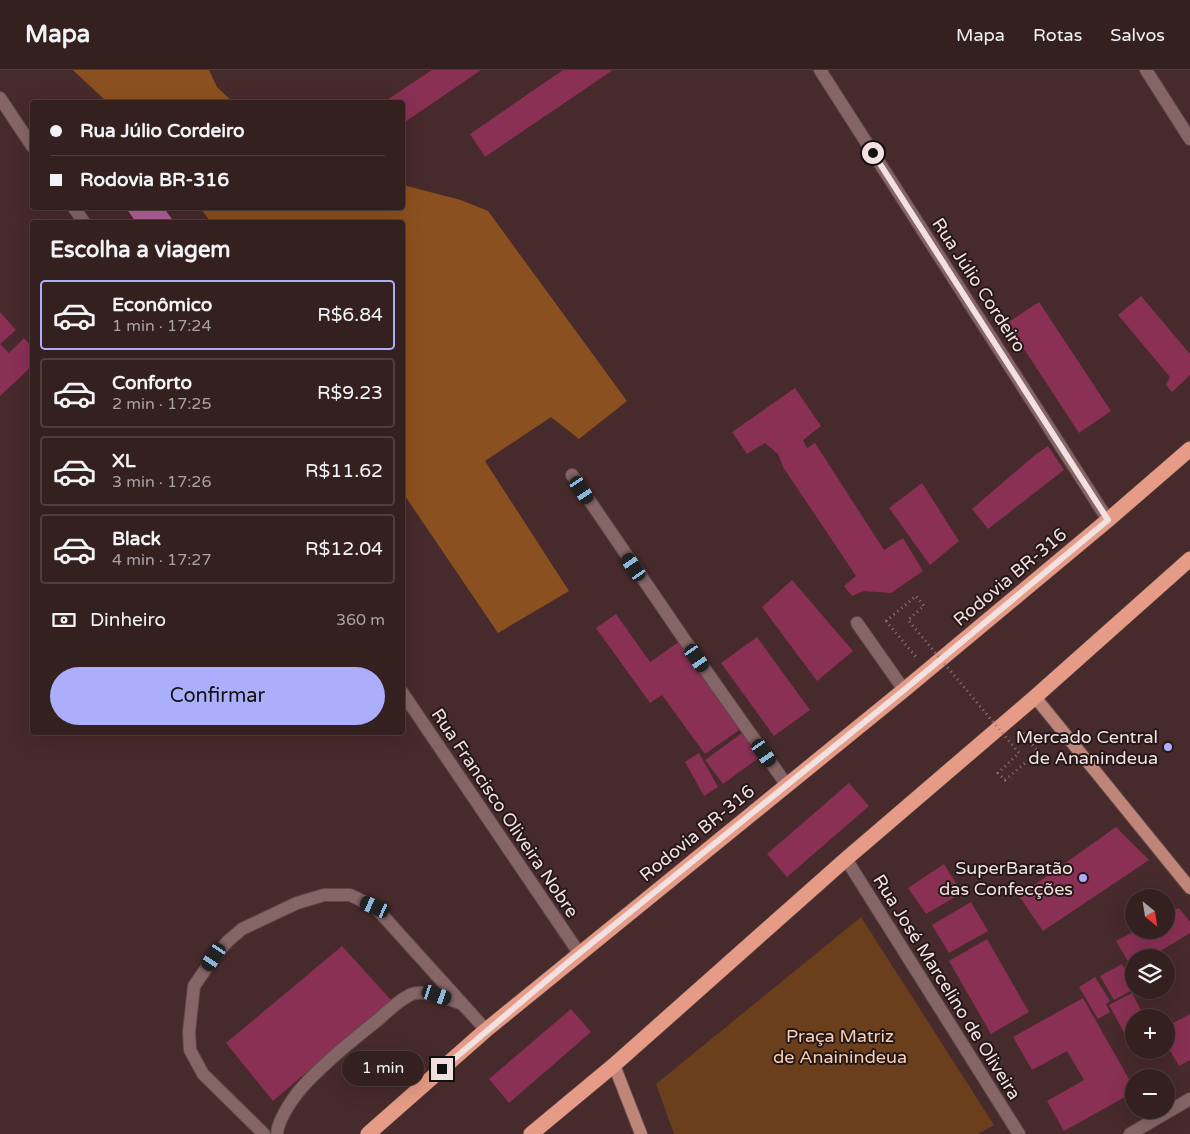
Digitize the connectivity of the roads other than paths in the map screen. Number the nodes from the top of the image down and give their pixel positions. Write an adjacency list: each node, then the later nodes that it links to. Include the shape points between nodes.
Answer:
1 (820, 70): 8 (street, Rua Júlio Cordeiro)
2 (1146, 70): 4 (street)
3 (0, 98): 5 (street)
4 (1190, 139)
5 (30, 143)
6 (1190, 449): 8 (highway, Rodovia BR-316)
7 (572, 475): 14 (street)
8 (1108, 520): 11 (highway, Rodovia BR-316)
9 (1190, 559): 13 (highway)
10 (857, 623): 11 (street)
11 (904, 690): 14 (highway, Rodovia BR-316)
12 (405, 696): 17 (street, Rua Francisco Oliveira Nobre)
13 (1035, 697): 15 (highway); 16 (main road)
14 (786, 784): 17 (highway, Rodovia BR-316)
15 (846, 859): 20 (highway); 27 (street, Rua José Marcelino de Oliveira)
16 (1190, 888)
17 (579, 953): 19 (highway, Rodovia BR-316)
18 (463, 1004): 19 (street); 22 (street, via 375,907 350,895 324,895 297,903 242,929 214,957 194,986 190,1050 203,1074); 23 (street, via 437,995 414,993 397,1003 306,1083 285,1111)
19 (486, 1030): 24 (highway, Rodovia BR-316)
20 (614, 1065): 25 (highway); 26 (main road)
21 (1190, 1099): 28 (street)
22 (264, 1134)
23 (277, 1134)
24 (368, 1134)
25 (530, 1134)
26 (641, 1134)
27 (1019, 1134)
28 (1130, 1134)

